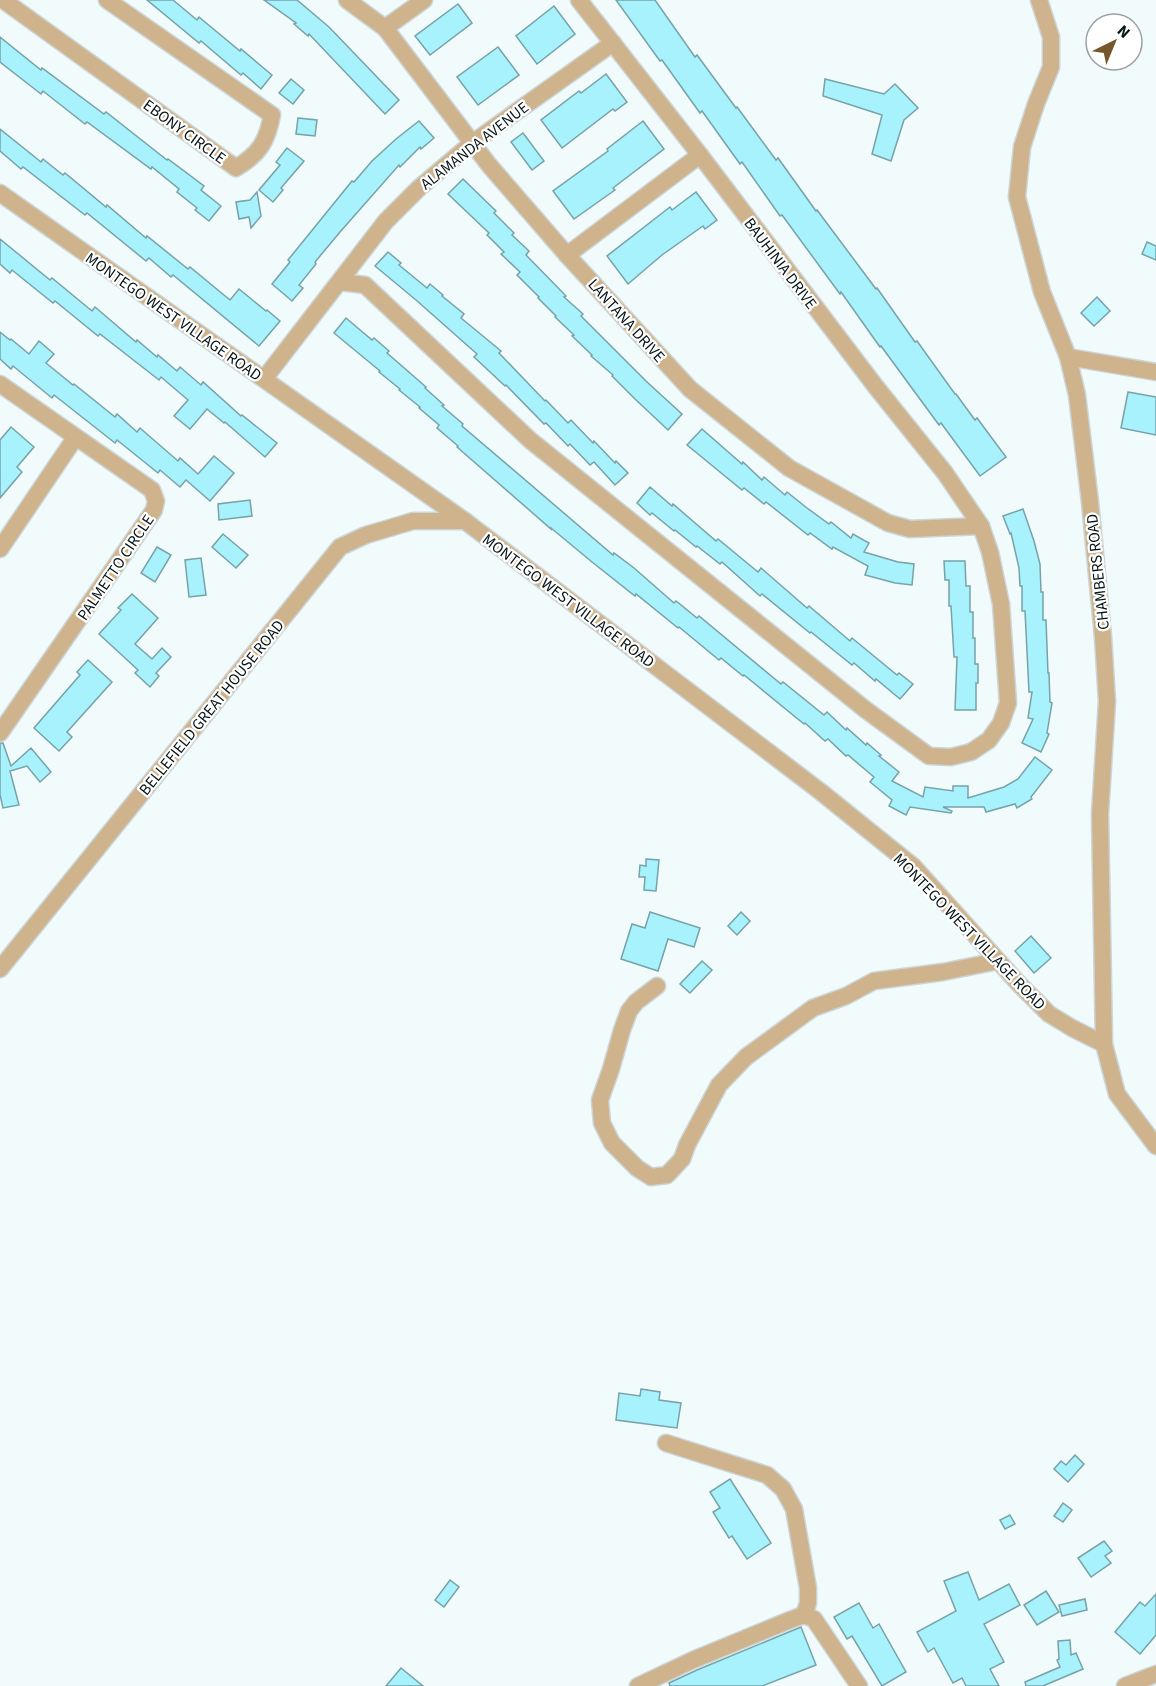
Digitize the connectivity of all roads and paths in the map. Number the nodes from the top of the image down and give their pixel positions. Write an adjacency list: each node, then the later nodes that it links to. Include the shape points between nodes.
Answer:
1 (3, 0): 2 (street, EBONY CIRCLE, via 236,168 250,159 265,140 272,115)
2 (107, 0)
3 (347, 0): 7 (street, LANTANA DRIVE)
4 (424, 0): 7 (street)
5 (579, 0): 8 (street, BAUHINIA DRIVE)
6 (1039, 0): 14 (street, CHAMBERS ROAD, via 1051,37 1051,67 1022,147 1017,197 1041,292)
7 (385, 28): 9 (street, LANTANA DRIVE)
8 (613, 43): 9 (street, ALAMANDA AVENUE); 10 (street, BAUHINIA DRIVE)
9 (471, 144): 12 (street, LANTANA DRIVE); 13 (street, ALAMANDA AVENUE, via 386,221)
10 (700, 155): 12 (street); 20 (street, BAUHINIA DRIVE, via 945,473)
11 (0, 193): 16 (street, MONTEGO WEST VILLAGE ROAD)
12 (567, 255): 20 (street, LANTANA DRIVE, via 690,389 789,468 888,523 910,529)
13 (340, 282): 16 (street, ALAMANDA AVENUE); 20 (street, BAUHINIA DRIVE, via 365,285 530,440 866,710 929,756 951,757 971,752 989,740 1008,703 1001,604)
14 (1068, 357): 15 (street); 26 (street, CHAMBERS ROAD, via 1077,395 1090,502 1107,701 1100,814)
15 (1156, 372)
16 (264, 379): 19 (street, MONTEGO WEST VILLAGE ROAD)
17 (0, 384): 18 (street, PALMETTO CIRCLE)
18 (75, 438): 21 (street); 22 (street, PALMETTO CIRCLE, via 152,490 154,510)
19 (465, 521): 23 (street, MONTEGO WEST VILLAGE ROAD, via 914,867); 24 (street, BELLEFIELD GREAT HOUSE ROAD, via 413,521 340,547)
20 (981, 526)
21 (0, 549)
22 (0, 734)
23 (998, 962): 25 (street, via 874,981 813,1008 746,1057 719,1085 682,1159 667,1175 651,1176 612,1143 602,1123 600,1100 629,1011); 26 (street, MONTEGO WEST VILLAGE ROAD, via 1049,1014)
24 (0, 969)
25 (657, 987)
26 (1104, 1044): 27 (street, CHAMBERS ROAD, via 1117,1094)
27 (1156, 1146)
28 (666, 1443): 29 (street, via 767,1475 783,1489 794,1509 808,1588)
29 (804, 1616): 31 (street); 32 (street, via 814,1619)
30 (1156, 1674): 33 (street)
31 (638, 1686)
32 (859, 1686)
33 (1125, 1686)

